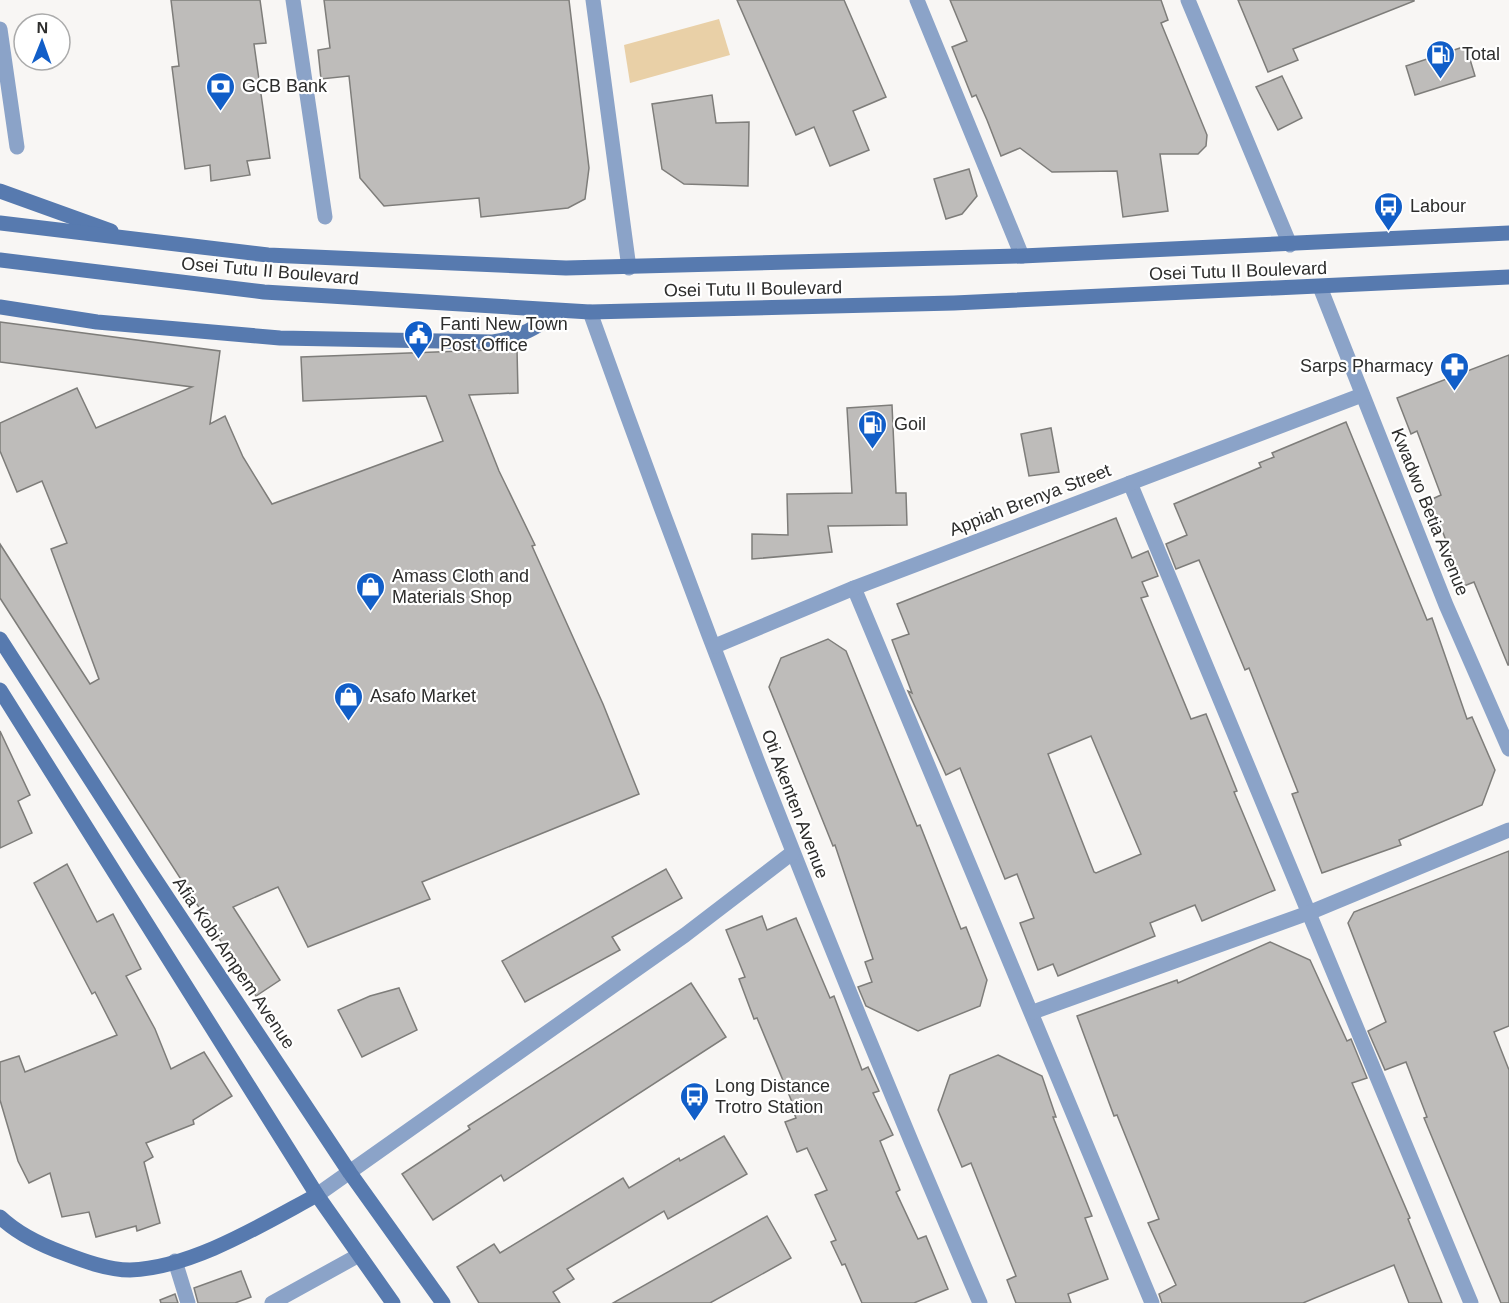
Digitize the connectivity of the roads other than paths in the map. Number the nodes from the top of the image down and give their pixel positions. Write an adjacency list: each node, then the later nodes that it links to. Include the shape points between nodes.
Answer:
1 (293, 0): 8 (street)
2 (593, 0): 15 (street)
3 (917, 0): 13 (street)
4 (1188, 0): 12 (street)
5 (0, 29): 6 (street)
6 (17, 147)
7 (0, 191): 11 (main road)
8 (325, 217)
9 (0, 223): 11 (main road, Osei Tutu II Boulevard)
10 (1509, 233): 12 (main road, Osei Tutu II Boulevard)
11 (131, 238): 15 (main road, Osei Tutu II Boulevard, via 268,255)
12 (1290, 244): 13 (main road, Osei Tutu II Boulevard)
13 (1022, 256): 15 (main road, Osei Tutu II Boulevard)
14 (0, 260): 19 (main road, Osei Tutu II Boulevard, via 264,292)
15 (628, 268)
16 (1509, 277): 17 (main road, Osei Tutu II Boulevard)
17 (1320, 287): 20 (main road, Osei Tutu II Boulevard, via 954,303); 21 (street, Kwadwo Betia Avenue)
18 (0, 307): 19 (main road, via 98,322 280,338 493,342 528,332)
19 (560, 311): 20 (main road, Osei Tutu II Boulevard)
20 (590, 312): 25 (street, Oti Akenten Avenue)
21 (1362, 395): 22 (street, Appiah Brenya Street); 27 (street, Kwadwo Betia Avenue)
22 (1131, 483): 23 (street, Appiah Brenya Street); 30 (street)
23 (855, 588): 25 (street, Appiah Brenya Street); 31 (street)
24 (0, 639): 32 (main road, Afia Kobi Ampem Avenue)
25 (715, 646): 29 (street, Oti Akenten Avenue)
26 (0, 690): 33 (main road)
27 (1509, 749)
28 (1509, 830): 30 (street)
29 (792, 853): 32 (street, via 676,942); 41 (street, Oti Akenten Avenue)
30 (1311, 912): 31 (street); 43 (street)
31 (1034, 1012): 42 (street)
32 (350, 1173): 33 (street); 40 (main road, Afia Kobi Ampem Avenue)
33 (317, 1195): 35 (main road); 36 (main road, via 227,1243)
34 (0, 1217): 36 (main road, via 48,1248 88,1263 129,1270)
35 (359, 1255): 38 (street); 39 (main road)
36 (175, 1261): 37 (street)
37 (188, 1303)
38 (273, 1303)
39 (393, 1303)
40 (443, 1303)
41 (980, 1303)
42 (1152, 1303)
43 (1471, 1303)

